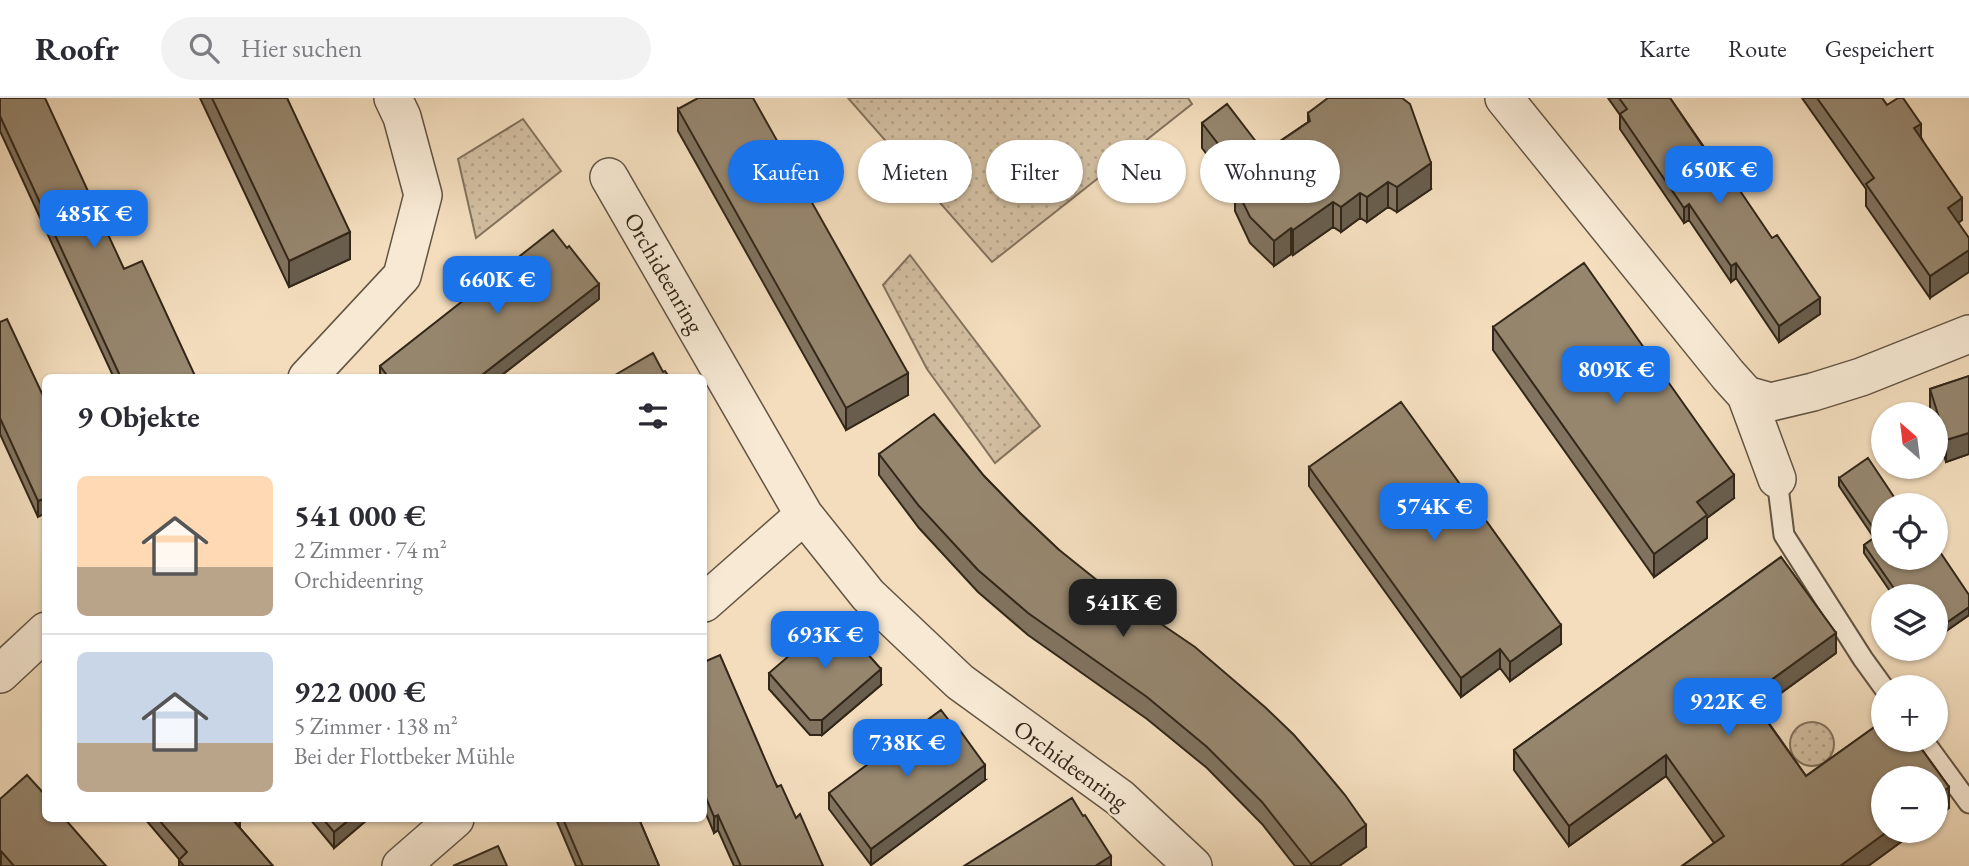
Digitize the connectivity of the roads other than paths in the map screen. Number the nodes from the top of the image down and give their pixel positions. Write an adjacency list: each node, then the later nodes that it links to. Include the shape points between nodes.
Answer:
1 (393, 98): 5 (street, via 424,195 402,276)
2 (1504, 98): 6 (street)
3 (609, 177): 8 (street, Orchideenring)
4 (1969, 334): 6 (street, via 1814,392 1771,402)
5 (311, 374)
6 (1746, 395): 7 (street)
7 (1777, 479): 12 (lane, via 1784,535)
8 (804, 515): 9 (street); 17 (street, Orchideenring, via 868,594 960,682 1120,798)
9 (707, 600)
10 (42, 635): 11 (street)
11 (0, 674)
12 (1875, 675)
13 (1932, 752): 14 (lane)
14 (1969, 803)
15 (452, 822): 16 (street)
16 (401, 866)
17 (1193, 866)

